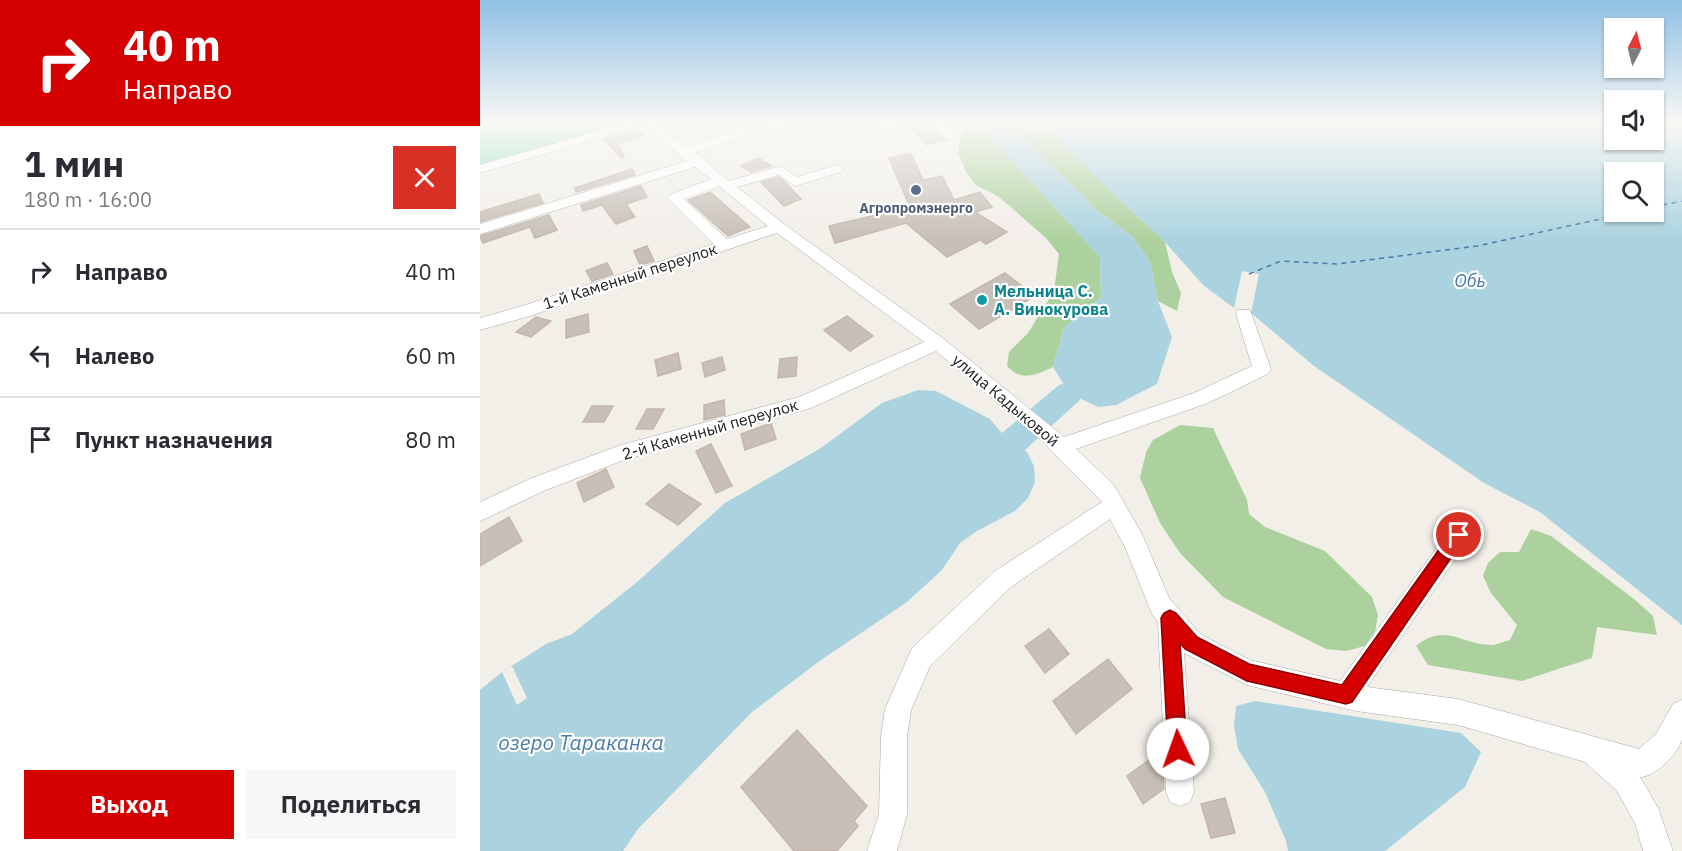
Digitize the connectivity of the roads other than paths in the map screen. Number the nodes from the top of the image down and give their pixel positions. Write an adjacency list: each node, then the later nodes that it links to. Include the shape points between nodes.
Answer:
1 (505, 162): 4 (street)
2 (698, 162): 8 (street)
3 (701, 162): 6 (street, улица Кадыковой)
4 (480, 169)
5 (836, 169): 6 (street, via 795,182 781,170)
6 (725, 182): 7 (street, улица Кадыковой); 9 (street, via 674,198)
7 (779, 227): 9 (street, 1-й Каменный переулок); 12 (street, улица Кадыковой)
8 (480, 229)
9 (724, 245): 11 (street, 1-й Каменный переулок)
10 (1244, 314): 13 (street, via 1262,369 1201,398)
11 (480, 324)
12 (938, 343): 13 (street, улица Кадыковой); 15 (street, 2-й Каменный переулок, via 804,403 621,453 539,484)
13 (1055, 440): 14 (street, улица Кадыковой, via 1107,491)
14 (1114, 505): 17 (street, улица Кадыковой, via 1135,543 1160,606); 22 (street, via 1003,579 921,657 898,709 893,814)
15 (480, 512)
16 (1459, 535): 18 (street)
17 (1170, 618): 18 (street, улица Кадыковой, via 1191,643 1247,672); 21 (street)
18 (1346, 695): 20 (street, улица Кадыковой, via 1458,712)
19 (1682, 713): 20 (street, улица Кадыковой, via 1665,743 1643,764)
20 (1593, 751): 23 (street, via 1627,781 1648,818)
21 (1180, 792)
22 (882, 851)
23 (1658, 851)

